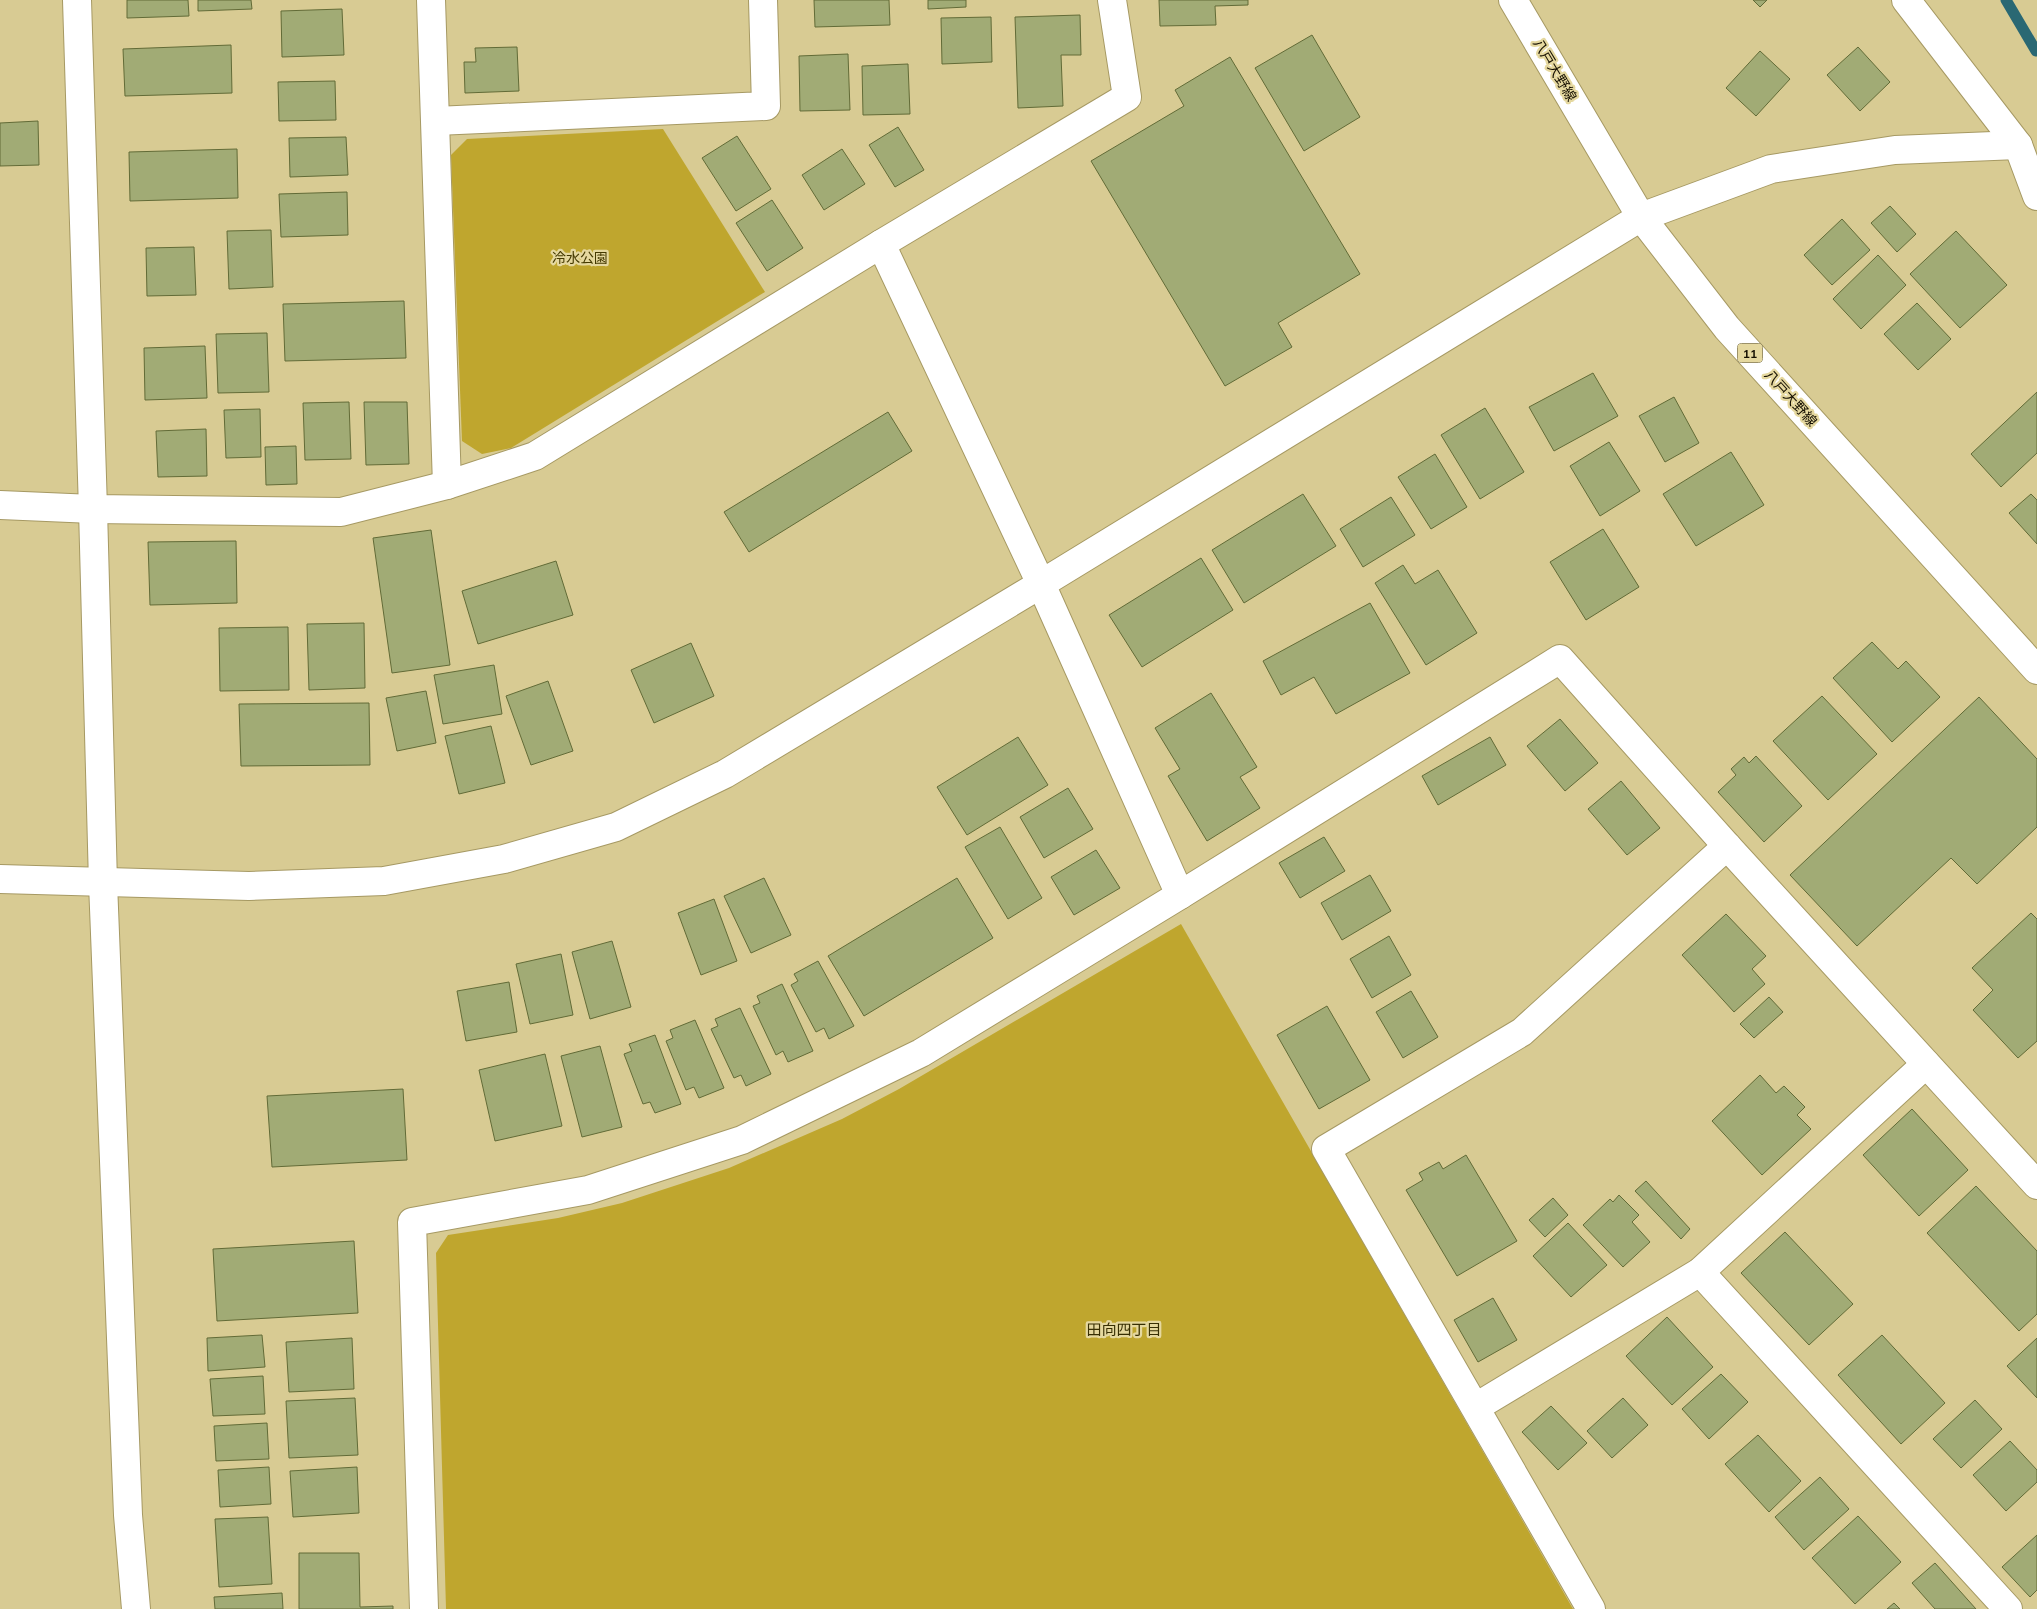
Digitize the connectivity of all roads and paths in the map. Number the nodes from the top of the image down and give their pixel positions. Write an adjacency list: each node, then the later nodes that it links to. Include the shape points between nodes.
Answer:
1 (77, 0): 14 (street)
2 (431, 0): 7 (street)
3 (763, 0): 7 (street, via 766,106)
4 (1112, 0): 11 (street, via 1127,97)
5 (1513, 0): 10 (street, 八戸大野線 / 11)
6 (1906, 0): 8 (street)
7 (436, 121): 12 (street)
8 (2028, 144): 9 (street); 10 (street, via 1895,150 1771,169)
9 (2037, 196)
10 (1641, 217): 15 (street); 16 (street, 八戸大野線 / 11, via 1727,328)
11 (881, 244): 12 (street, via 535,456); 15 (street)
12 (447, 484): 14 (street, via 341,512)
13 (0, 505): 14 (street)
14 (94, 509): 19 (street)
15 (1041, 584): 19 (street, via 725,774 616,827 504,859 384,881 249,886); 20 (street)
16 (2037, 670)
17 (1727, 846): 20 (street, via 1560,659); 21 (street); 24 (street, via 1522,1032 1326,1149)
18 (0, 879): 19 (street)
19 (103, 883): 25 (street, via 128,1515)
20 (1180, 896): 26 (street, via 921,1053 742,1140 588,1190 412,1222)
21 (1926, 1064): 22 (street); 23 (street)
22 (2037, 1185)
23 (1700, 1272): 24 (street); 28 (street)
24 (1476, 1407): 27 (street)
25 (136, 1609)
26 (424, 1609)
27 (1591, 1609)
28 (2008, 1609)

